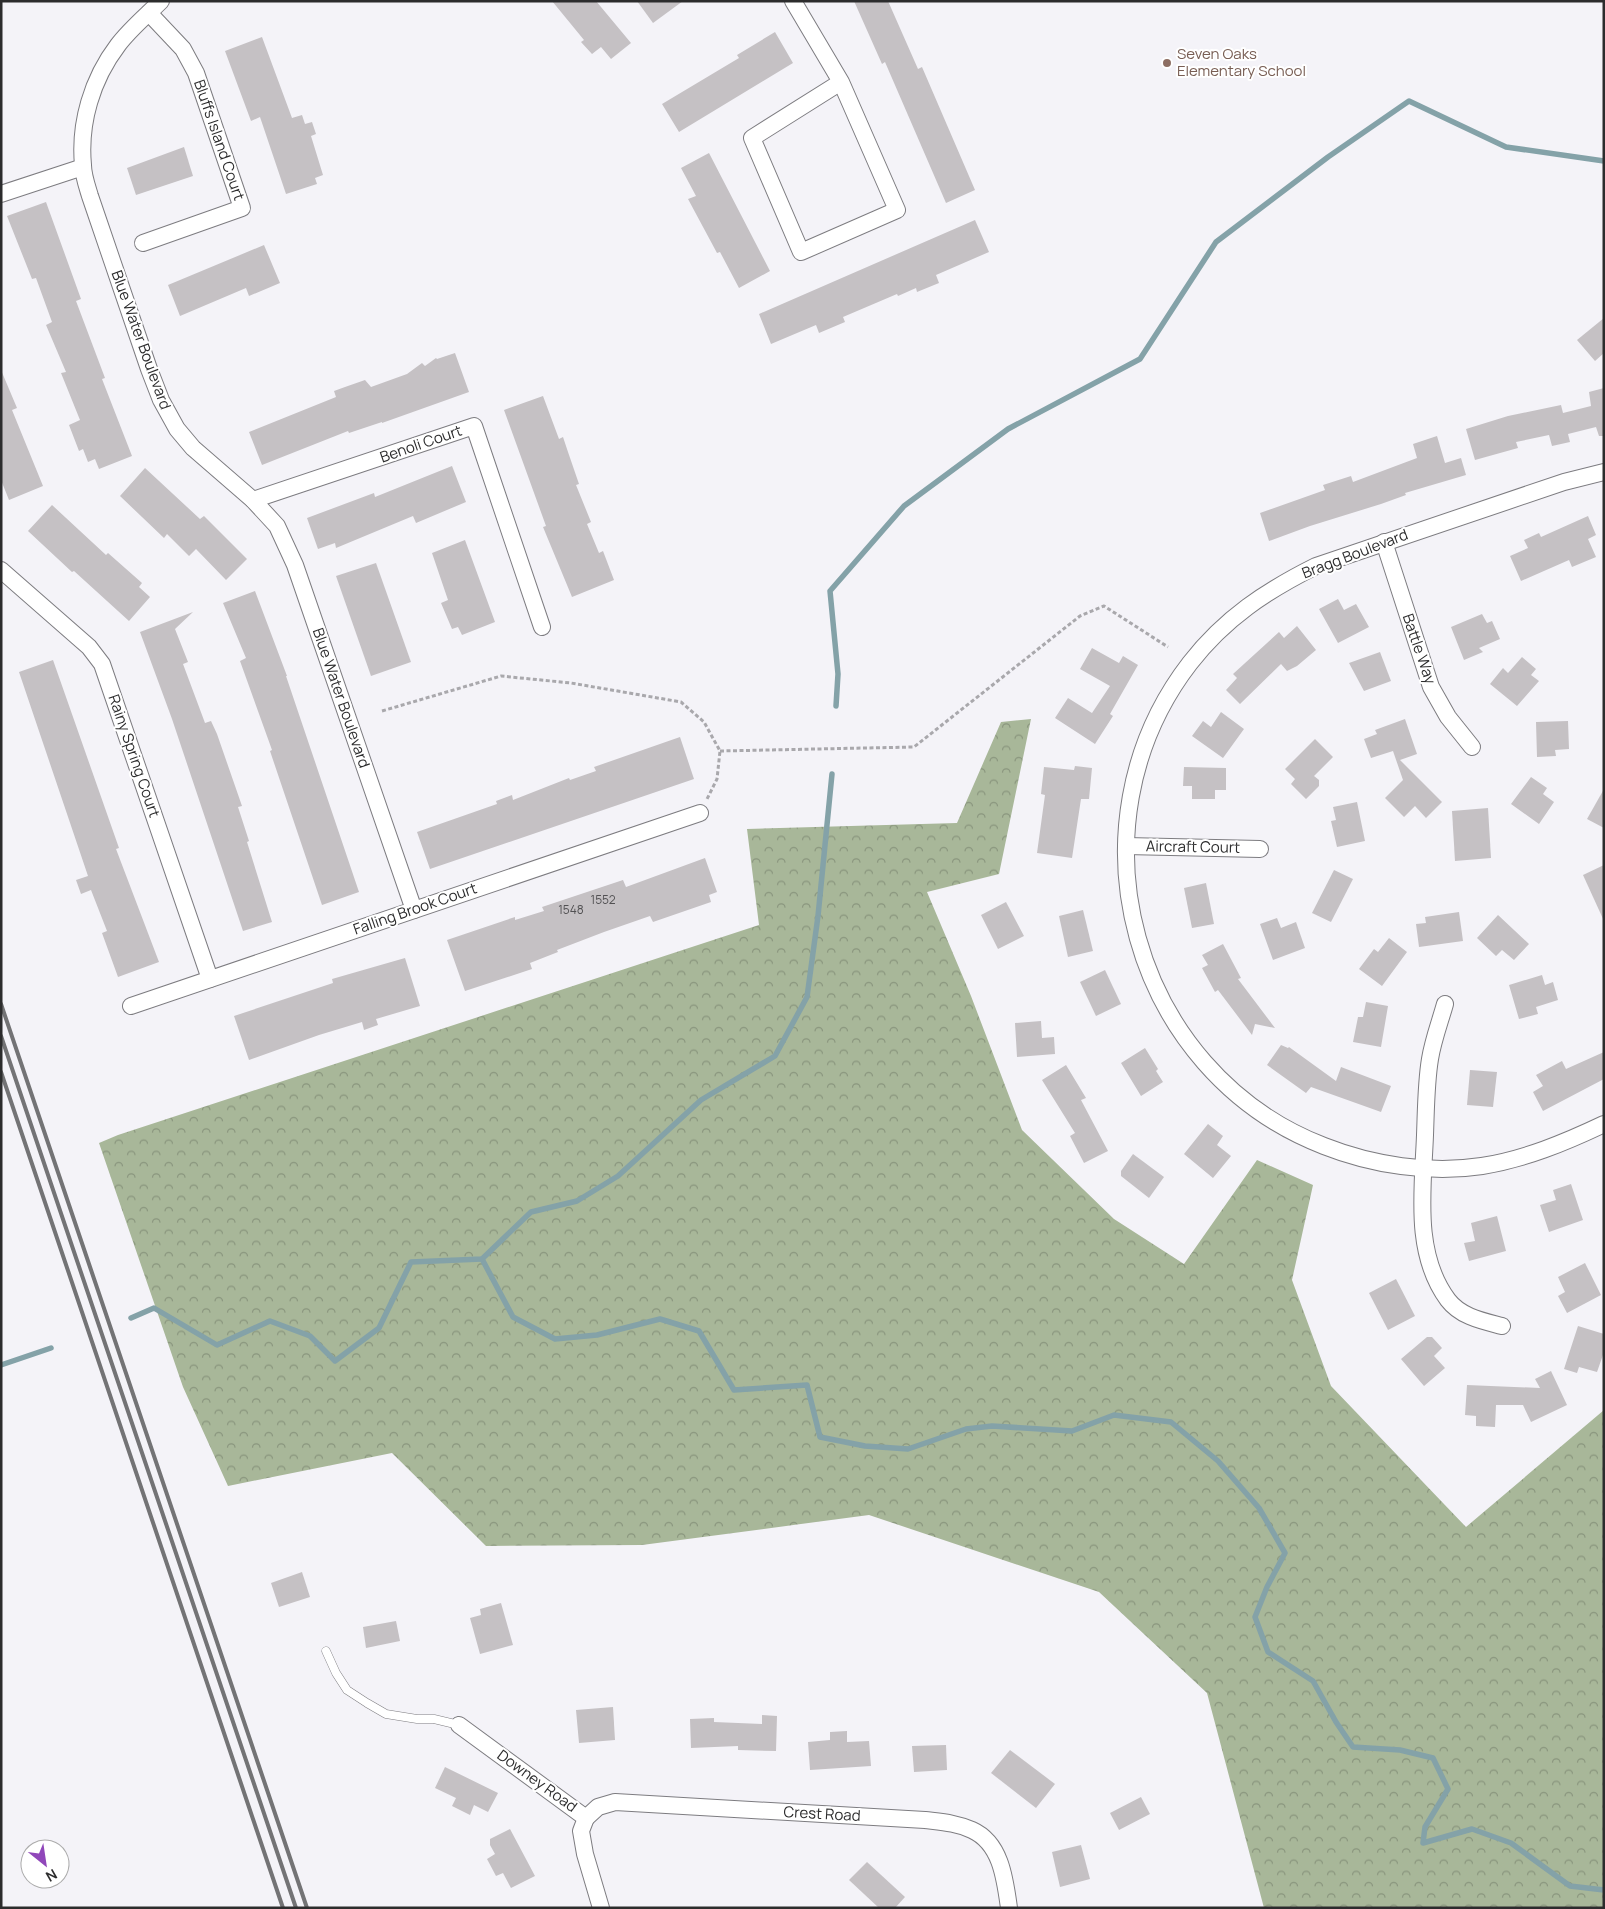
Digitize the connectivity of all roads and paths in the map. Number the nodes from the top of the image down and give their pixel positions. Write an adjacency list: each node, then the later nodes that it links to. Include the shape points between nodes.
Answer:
1 (161, 1): 3 (street, Blue Water Boulevard)
2 (793, 1): 4 (street)
3 (149, 13): 5 (street, Blue Water Boulevard, via 118,44 93,88 84,128); 7 (street, Bluffs Island Court, via 183,49 196,73 242,208)
4 (841, 82): 4 (street, via 897,210 801,252 752,138)
5 (82, 167): 6 (street); 9 (street, Blue Water Boulevard, via 161,400 177,429 193,448)
6 (1, 194)
7 (143, 243)
8 (1604, 472): 10 (street, Bragg Boulevard, via 1564,482)
9 (253, 500): 12 (street, Benoli Court, via 474,426); 20 (street, Blue Water Boulevard, via 276,526 295,565)
10 (1384, 542): 15 (street, Battle Way, via 1431,687 1448,717); 18 (street, Bragg Boulevard, via 1316,566 1278,585 1242,609 1190,663 1168,695 1143,749 1127,814)
11 (1, 570): 21 (street, Rainy Spring Court, via 89,647 102,664)
12 (542, 627)
13 (1168, 647): 16 (path, via 1104,606 1080,616 914,747)
14 (382, 711): 16 (path, via 501,676 571,684 681,702 704,722)
15 (1472, 747)
16 (720, 750): 17 (path, via 717,779)
17 (704, 806): 20 (street, Falling Brook Court)
18 (1126, 846): 19 (street, Aircraft Court); 25 (street, Bragg Boulevard, via 1125,874 1142,954 1172,1019 1212,1071 1260,1113 1307,1140 1359,1158)
19 (1260, 849)
20 (414, 910): 21 (street, Falling Brook Court)
21 (210, 979): 23 (street, Falling Brook Court)
22 (1445, 1004): 25 (street, via 1430,1059)
23 (131, 1006)
24 (1604, 1124): 25 (street, Bragg Boulevard, via 1522,1158 1480,1166)
25 (1424, 1168): 26 (street, via 1422,1215 1426,1247 1435,1277 1449,1302 1462,1312 1477,1320)
26 (1502, 1326)
27 (326, 1650): 28 (lane, via 348,1690 386,1714)
28 (459, 1725): 29 (street, Downey Road)
29 (586, 1818): 30 (street, Downey Road, via 581,1831); 31 (street, Crest Road, via 598,1808 615,1802 956,1824 986,1840 996,1854 1004,1874)
30 (601, 1908)
31 (1009, 1908)

